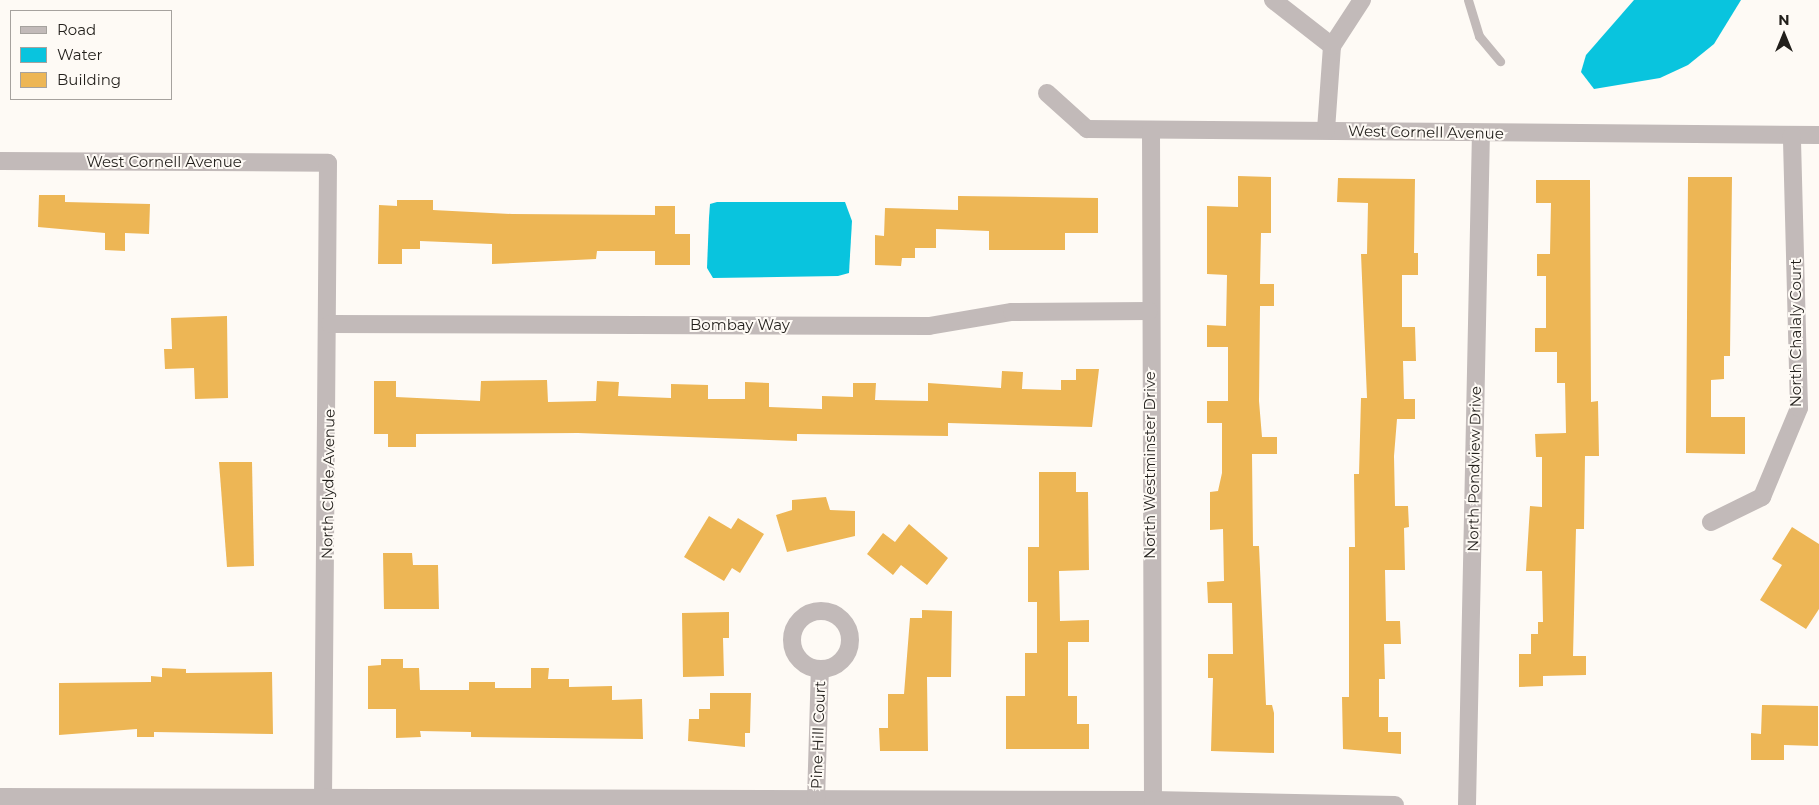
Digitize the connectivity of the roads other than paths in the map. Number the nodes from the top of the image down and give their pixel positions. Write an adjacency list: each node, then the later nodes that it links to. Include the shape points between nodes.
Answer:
1 (1273, 0): 4 (street)
2 (1362, 0): 4 (street)
3 (1468, 0): 5 (lane, via 1479,36)
4 (1332, 46): 8 (street)
5 (1500, 62)
6 (1047, 93): 7 (street, West Cornell Avenue, via 1088,129)
7 (1151, 130): 8 (street, West Cornell Avenue); 14 (street, North Westminster Drive)
8 (1326, 130): 9 (street, West Cornell Avenue)
9 (1481, 133): 10 (street, West Cornell Avenue); 24 (street, North Pondview Drive)
10 (1792, 135): 11 (street, West Cornell Avenue); 16 (street, North Chalaly Court, via 1799,408 1762,497)
11 (1819, 136)
12 (0, 161): 13 (street, West Cornell Avenue)
13 (328, 163): 15 (street, North Clyde Avenue)
14 (1149, 311): 15 (street, Bombay Way, via 1012,312 929,326); 20 (street, North Westminster Drive)
15 (330, 324): 21 (street, North Clyde Avenue)
16 (1711, 522)
17 (820, 669): 19 (street, Pine Hill Court)
18 (0, 798): 21 (street)
19 (816, 800): 21 (street); 22 (street)
20 (1153, 800): 22 (street); 23 (street)
21 (323, 802)
22 (976, 803)
23 (1395, 805)
24 (1467, 805)

